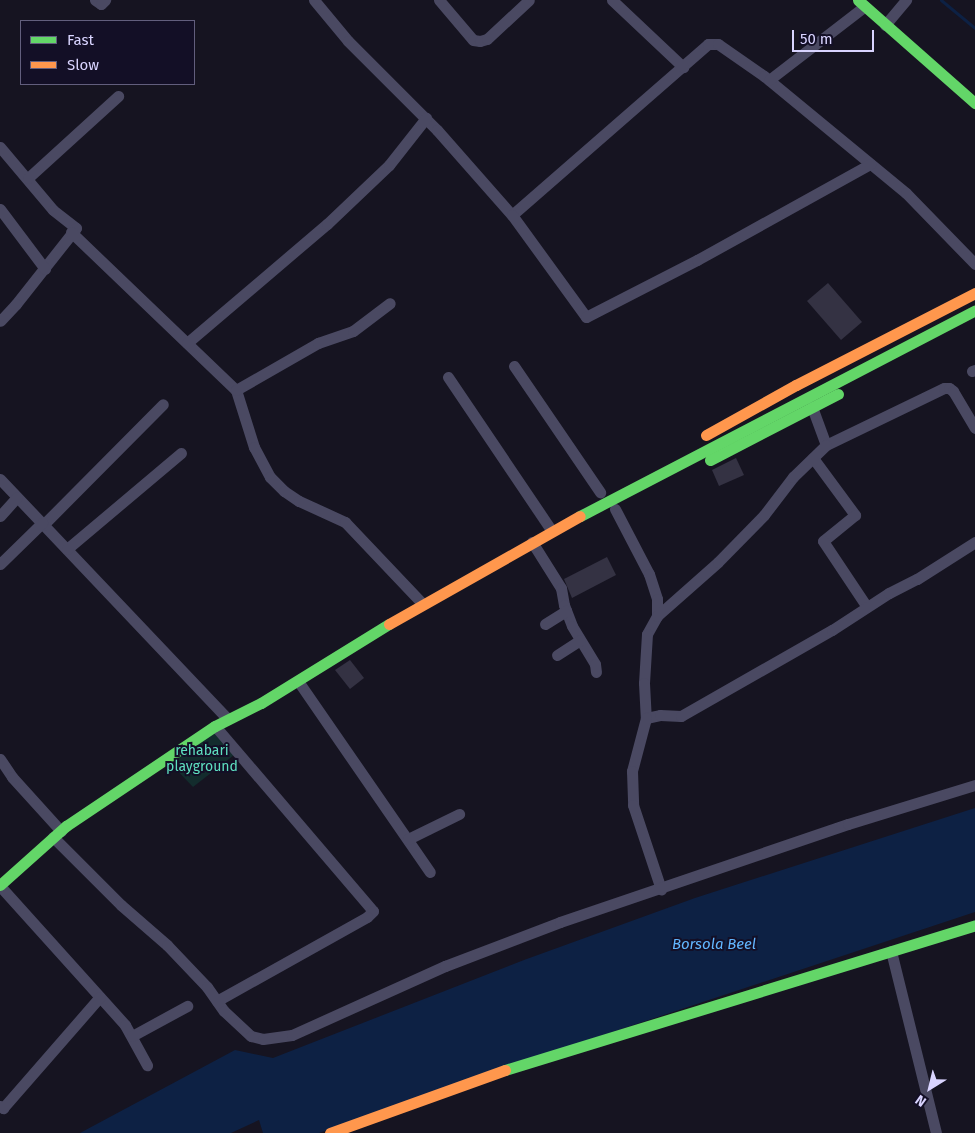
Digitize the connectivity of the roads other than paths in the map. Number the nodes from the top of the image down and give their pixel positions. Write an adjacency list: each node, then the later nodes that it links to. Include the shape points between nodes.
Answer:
1 (95, 0): 2 (street, via 101,4)
2 (105, 0)
3 (314, 0): 14 (street, via 348,41)
4 (439, 0): 5 (street, via 473,40 480,42)
5 (530, 0)
6 (612, 0): 10 (street)
7 (906, 0): 9 (street)
8 (861, 3): 9 (main road); 11 (street)
9 (886, 25): 13 (main road)
10 (683, 67): 11 (street, via 708,44 718,44); 19 (street)
11 (769, 80): 16 (street)
12 (118, 96): 17 (street)
13 (974, 102)
14 (426, 118): 19 (street); 28 (street, via 389,165 327,224)
15 (0, 147): 17 (street)
16 (870, 164): 19 (street, via 586,318); 21 (street, via 906,193)
17 (28, 178): 20 (street, via 53,210 76,228)
18 (0, 209): 22 (street)
19 (512, 215)
20 (71, 232): 22 (street); 28 (street)
21 (975, 264)
22 (45, 269): 26 (street)
23 (975, 293): 35 (main road)
24 (390, 303): 31 (street, via 353,331 318,344)
25 (975, 310): 44 (main road)
26 (0, 321)
27 (967, 328): 33 (main road)
28 (187, 343): 31 (street)
29 (514, 366): 40 (street)
30 (448, 378): 46 (street)
31 (236, 390): 51 (street, via 254,447 270,477 299,501 345,522)
32 (163, 404): 45 (street)
33 (812, 408): 36 (street); 42 (main road)
34 (975, 428): 36 (street, via 953,391 944,388)
35 (695, 441)
36 (826, 445): 38 (street)
37 (181, 453): 49 (street)
38 (813, 458): 52 (street, via 855,515 823,541); 54 (street, via 718,562)
39 (0, 479): 41 (street)
40 (604, 489): 44 (main road, via 571,512)
41 (18, 497): 43 (street); 45 (street)
42 (615, 509): 44 (main road, via 585,526); 54 (street, via 649,574 657,599)
43 (0, 516)
44 (566, 523): 46 (main road)
45 (43, 524): 49 (street); 50 (street)
46 (552, 531): 47 (main road)
47 (532, 542): 51 (main road); 53 (street, via 562,588)
48 (975, 542): 52 (street)
49 (67, 549): 61 (street)
50 (0, 564)
51 (422, 602): 59 (main road)
52 (867, 607): 60 (street, via 681,716)
53 (566, 610): 55 (street); 56 (street)
54 (657, 616): 60 (street, via 647,634)
55 (545, 624)
56 (580, 640): 57 (street); 58 (street, via 595,664)
57 (557, 655)
58 (596, 672)
59 (298, 681): 61 (main road, via 261,704); 67 (street)
60 (646, 718): 70 (street, via 632,771 633,805)
61 (228, 719): 62 (main road)
62 (215, 726): 66 (main road); 74 (street, via 373,911)
63 (0, 759): 66 (street)
64 (975, 785): 70 (street, via 848,824)
65 (459, 814): 67 (street)
66 (57, 834): 69 (main road); 74 (street, via 121,905 167,945)
67 (408, 839): 68 (street)
68 (430, 872)
69 (0, 885): 73 (street)
70 (660, 889): 74 (street, via 560,922 445,966 292,1035 263,1039 251,1036)
71 (975, 924): 72 (main road)
72 (891, 951): 79 (main road, via 496,1073); 80 (street)
73 (100, 997): 76 (street); 78 (street, via 3,1108)
74 (217, 1001)
75 (188, 1006): 76 (street)
76 (132, 1036): 77 (street)
77 (147, 1065)
78 (0, 1106)
79 (330, 1133)
80 (936, 1133)

